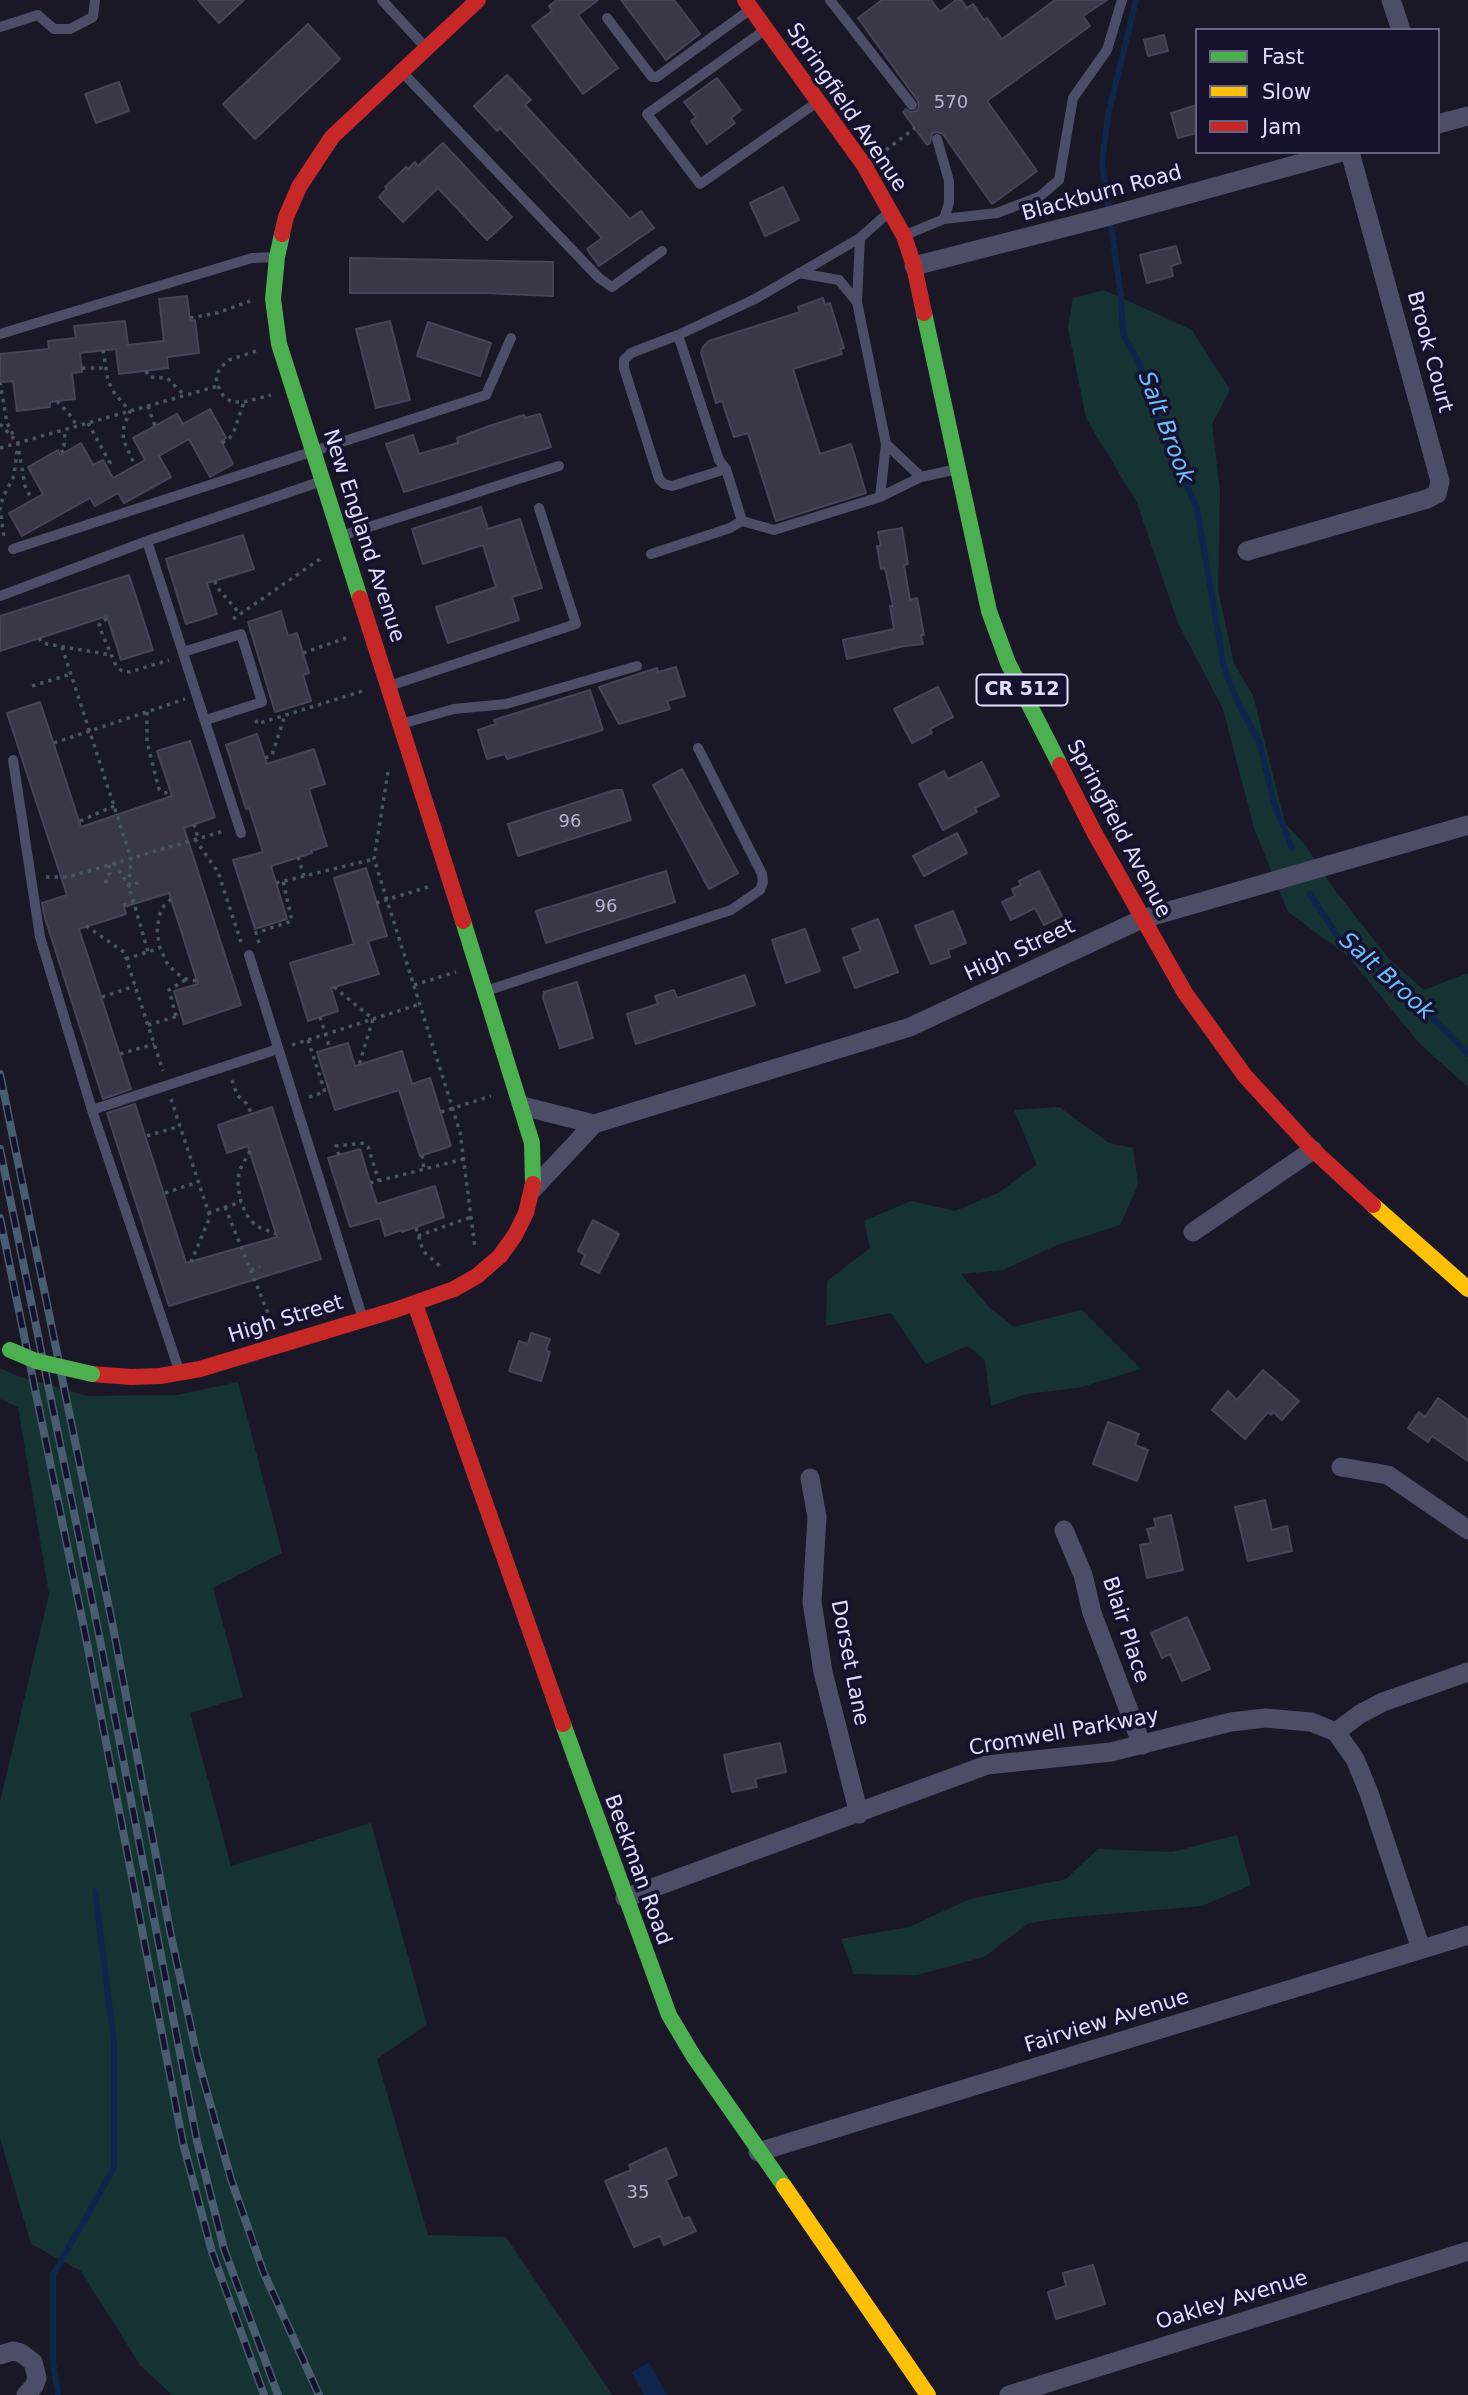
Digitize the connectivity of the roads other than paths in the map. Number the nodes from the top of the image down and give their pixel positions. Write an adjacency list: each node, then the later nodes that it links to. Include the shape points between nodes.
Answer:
1 (95, 0): 9 (lane, via 93,17 71,29 54,29 38,15)
2 (382, 0): 12 (lane)
3 (478, 0): 12 (street, New England Avenue)
4 (830, 0): 15 (lane)
5 (1122, 0): 22 (lane, via 1107,50 1073,98 1059,180 1039,197 997,213)
6 (1391, 0): 10 (street)
7 (748, 4): 8 (lane, via 652,77); 11 (street, Springfield Avenue / CR 512)
8 (607, 18)
9 (0, 27)
10 (1400, 28)
11 (768, 29): 14 (street, Springfield Avenue / CR 512); 14 (lane, via 647,114 700,184)
12 (426, 48): 13 (street, New England Avenue)
13 (401, 71): 25 (lane, via 612,287); 26 (street, New England Avenue, via 332,137 313,163 286,217)
14 (819, 101): 21 (street, Springfield Avenue / CR 512)
15 (912, 105)
16 (1468, 116): 17 (street)
17 (1440, 123)
18 (937, 139): 22 (lane, via 949,181)
19 (1335, 154): 27 (street, Blackburn Road)
20 (1351, 154): 46 (street, Brook Court, via 1440,481 1437,494)
21 (890, 211): 23 (street, Springfield Avenue / CR 512); 24 (lane)
22 (944, 219): 23 (lane)
23 (904, 236): 27 (street, Springfield Avenue / CR 512)
24 (860, 238): 28 (lane); 29 (lane)
25 (662, 251)
26 (277, 257): 30 (lane, via 252,258); 34 (street, New England Avenue, via 273,299 279,344)
27 (914, 267): 37 (street, Springfield Avenue / CR 512)
28 (799, 273): 29 (lane, via 839,280); 31 (lane)
29 (857, 302): 33 (lane)
30 (0, 334)
31 (678, 335): 36 (lane, via 719,460); 36 (lane, via 624,360 659,479 672,486)
32 (511, 338): 34 (lane, via 486,395)
33 (886, 444): 38 (lane); 40 (lane)
34 (314, 453): 39 (street, New England Avenue); 45 (lane)
35 (559, 466): 43 (lane)
36 (726, 469): 42 (lane)
37 (958, 469): 38 (lane); 58 (street, Springfield Avenue / CR 512, via 989,611 1008,663)
38 (921, 477): 40 (lane)
39 (323, 480): 43 (street, New England Avenue); 44 (lane)
40 (880, 498): 42 (lane, via 774,530)
41 (539, 508): 51 (lane, via 576,624)
42 (742, 521): 47 (lane)
43 (341, 536): 51 (street, New England Avenue)
44 (147, 541): 48 (lane); 49 (lane)
45 (13, 549)
46 (1247, 551)
47 (651, 554)
48 (0, 596)
49 (183, 653): 52 (lane); 52 (lane, via 241,634 262,702)
50 (637, 666): 53 (lane, via 506,704 454,709)
51 (389, 686): 53 (street, New England Avenue)
52 (206, 720): 57 (lane)
53 (401, 724): 60 (street, New England Avenue)
54 (698, 748): 60 (lane, via 762,874 760,890 731,910)
55 (13, 760): 63 (lane, via 40,937)
56 (1468, 825): 58 (street, High Street)
57 (240, 830)
58 (1142, 919): 64 (street, High Street, via 910,1027); 66 (street, Springfield Avenue / CR 512, via 1185,993 1245,1076)
59 (249, 955): 61 (lane)
60 (486, 991): 62 (street, New England Avenue)
61 (278, 1049): 63 (lane); 71 (lane)
62 (522, 1106): 64 (street); 65 (street, New England Avenue)
63 (92, 1110): 73 (lane)
64 (594, 1124): 67 (street, High Street)
65 (532, 1143): 67 (street, High Street)
66 (1313, 1150): 68 (street); 69 (street, Springfield Avenue / CR 512)
67 (533, 1189): 70 (street, High Street, via 526,1213 500,1256 478,1276)
68 (1193, 1232)
69 (1468, 1289)
70 (415, 1304): 71 (street, High Street); 82 (street, Beekman Road)
71 (363, 1320): 73 (street, High Street)
72 (5, 1348): 73 (street, High Street, bridge, via 36,1361 92,1374)
73 (181, 1374)
74 (1340, 1467): 77 (street, via 1388,1475)
75 (810, 1478): 81 (street, Dorset Lane, via 817,1517 812,1602 823,1672)
76 (1064, 1530): 80 (street, Blair Place)
77 (1468, 1530)
78 (1468, 1672): 79 (street, via 1383,1702)
79 (1336, 1732): 80 (street, Cromwell Parkway, via 1311,1722 1265,1718); 84 (street, via 1355,1759 1369,1793)
80 (1142, 1745): 81 (street, Cromwell Parkway, via 987,1765)
81 (859, 1814): 82 (street, Cromwell Parkway)
82 (625, 1898): 85 (street, Beekman Road, via 669,2015)
83 (1468, 1935): 84 (street, Fairview Avenue)
84 (1421, 1949): 85 (street, Fairview Avenue)
85 (758, 2152): 89 (street, Beekman Road)
86 (1468, 2251): 90 (street, Oakley Avenue)
87 (0, 2355): 88 (street, via 13,2351 33,2362 37,2378)
88 (26, 2395)
89 (928, 2395)
90 (1009, 2395)

